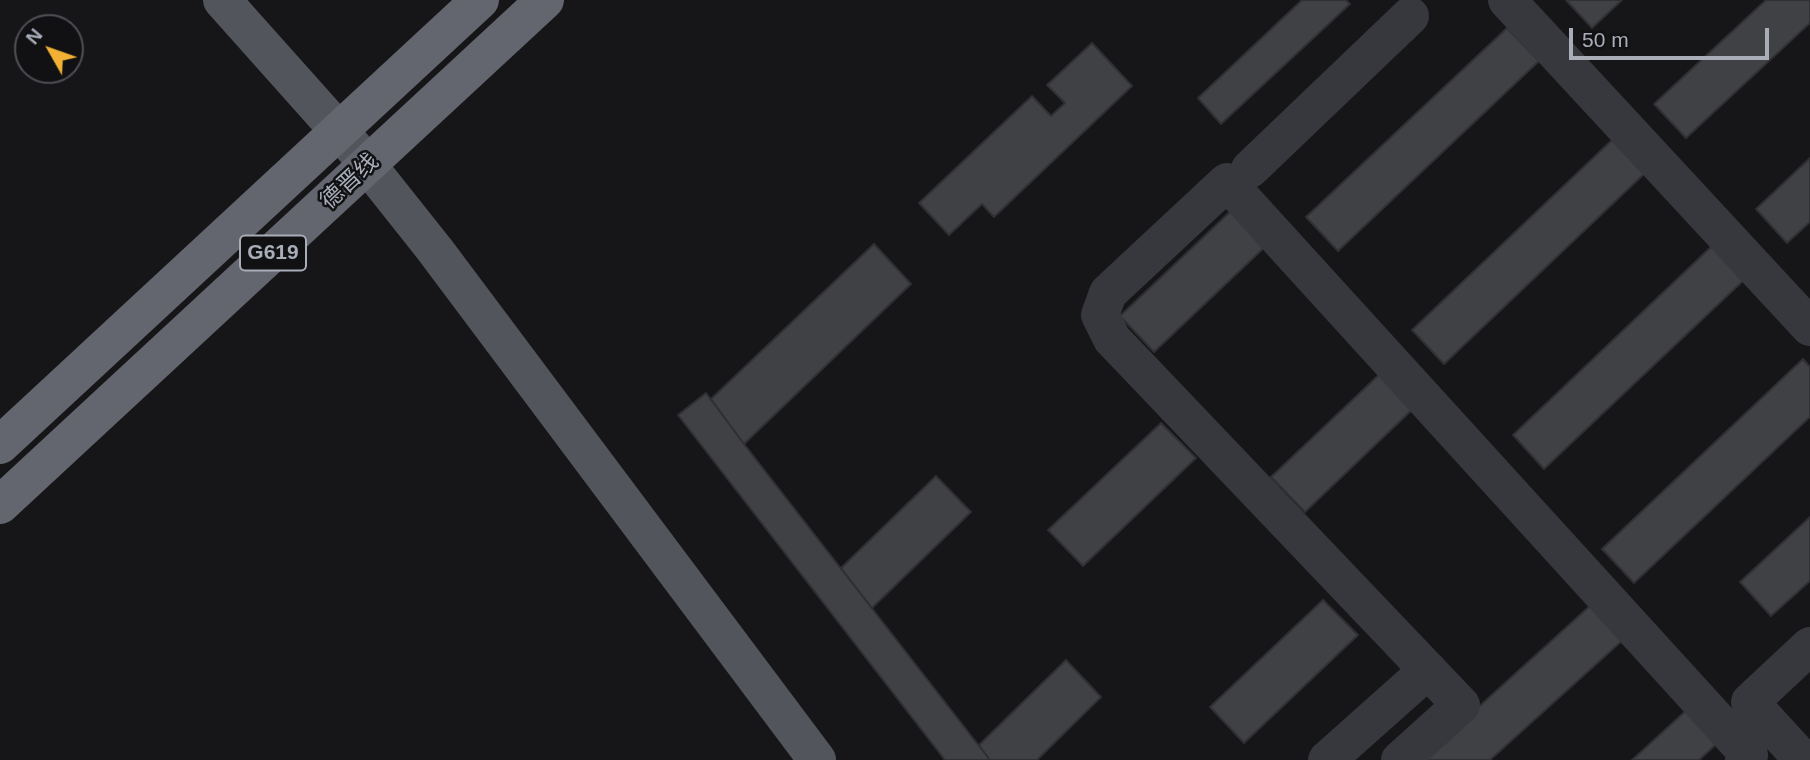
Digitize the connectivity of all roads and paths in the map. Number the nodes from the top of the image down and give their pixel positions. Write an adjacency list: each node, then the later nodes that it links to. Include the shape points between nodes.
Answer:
1 (222, 0): 6 (main road)
2 (480, 0): 6 (highway, 德晋线 / G619)
3 (545, 0): 7 (highway, 德晋线 / G619)
4 (1507, 0): 9 (street)
5 (1411, 5): 8 (street)
6 (339, 131): 7 (main road); 10 (highway, 德晋线 / G619)
7 (368, 165): 11 (highway, 德晋线 / G619); 14 (main road)
8 (1250, 169)
9 (1810, 327)
10 (0, 445)
11 (0, 505)
12 (1810, 646): 18 (street, via 1749,702)
13 (1428, 670): 15 (street); 16 (street, via 1461,705); 17 (street, via 1112,339 1100,315 1108,293 1227,182 1749,755)
14 (817, 760)
15 (1327, 760)
16 (1400, 760)
17 (1744, 760)
18 (1803, 760)

